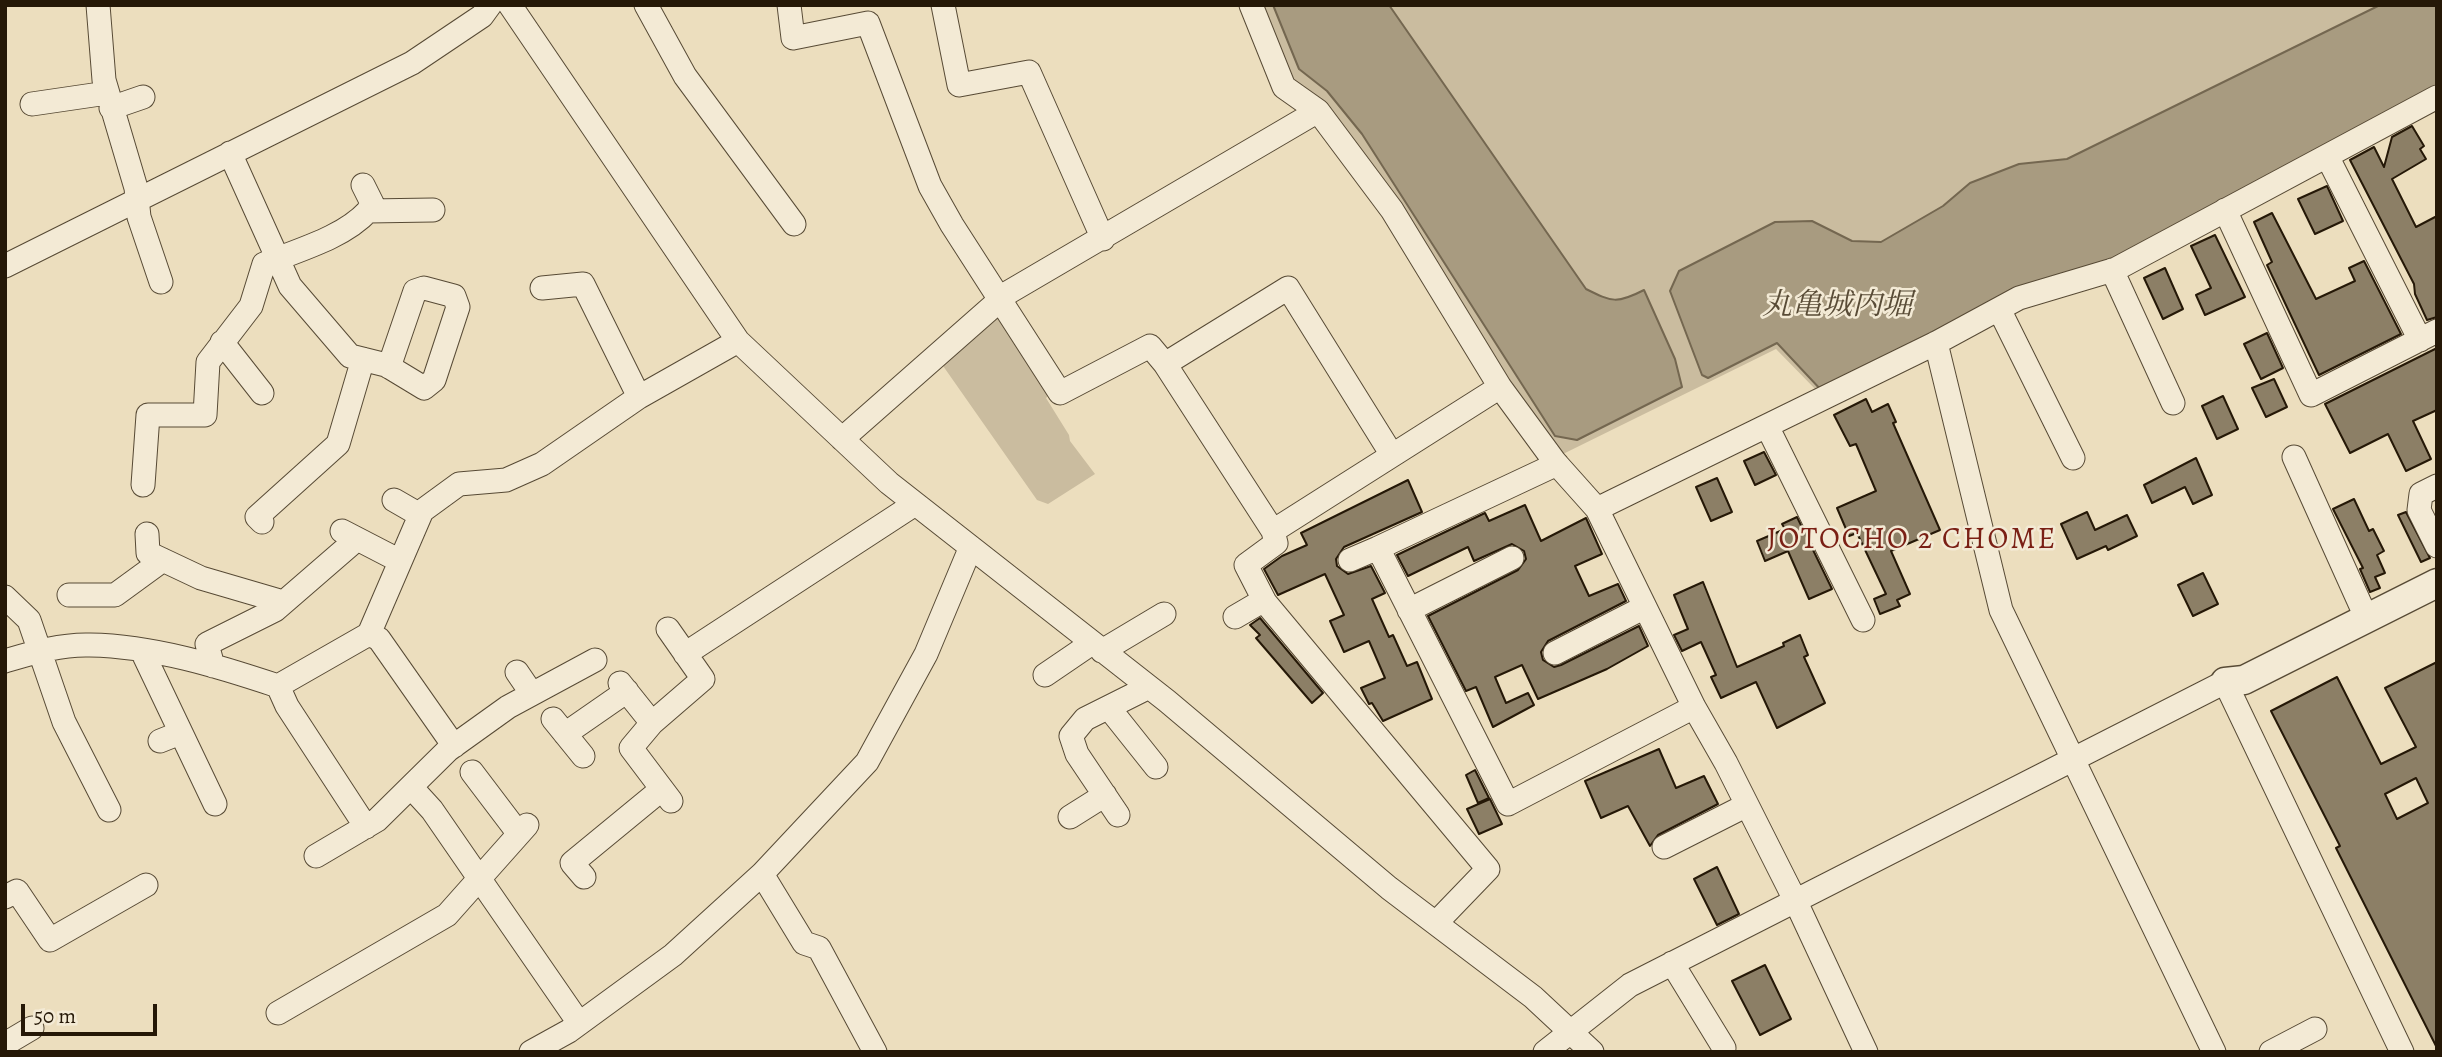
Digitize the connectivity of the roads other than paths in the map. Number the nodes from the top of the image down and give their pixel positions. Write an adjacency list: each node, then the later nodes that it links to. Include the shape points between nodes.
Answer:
1 (98, 5): 10 (street)
2 (490, 5): 13 (street, via 482,16 412,63)
3 (510, 5): 30 (street)
4 (646, 5): 20 (street, via 685,76)
5 (789, 5): 27 (street, via 793,38 868,23 930,186)
6 (943, 5): 21 (street, via 959,85 1029,72)
7 (1251, 5): 12 (street, via 1284,87)
8 (143, 97): 10 (street)
9 (2437, 97): 14 (street)
10 (109, 101): 11 (street); 16 (street)
11 (32, 104)
12 (1318, 111): 21 (street); 36 (street, via 1392,210)
13 (230, 153): 16 (street); 22 (street)
14 (2327, 156): 18 (street); 29 (street)
15 (363, 185): 19 (street, via 372,203)
16 (137, 199): 23 (street); 25 (street)
17 (433, 210): 19 (street)
18 (2225, 210): 24 (street); 29 (street, via 2311,394)
19 (368, 211): 22 (street, via 343,229)
20 (794, 224)
21 (1102, 239): 27 (street)
22 (277, 258): 31 (street, via 264,264 251,306); 33 (street, via 290,286 350,356)
23 (6, 266)
24 (2112, 270): 28 (street, via 2019,298); 39 (street)
25 (160, 282)
26 (541, 288): 38 (street, via 583,284)
27 (1000, 299): 34 (street, via 1060,393 1150,346); 41 (street)
28 (1999, 309): 32 (street); 44 (street)
29 (2428, 335)
30 (738, 341): 38 (street); 41 (street)
31 (222, 342): 37 (street); 46 (street, via 208,362 205,415 148,415)
32 (1936, 343): 40 (street); 94 (street, via 2001,610)
33 (363, 359): 35 (street); 52 (street, via 338,443 257,517)
34 (1165, 363): 42 (street, via 1288,288); 53 (street)
35 (389, 368)
36 (1500, 387): 42 (street); 45 (street)
37 (262, 393)
38 (639, 397): 51 (street, via 542,464 506,480 459,484)
39 (2173, 403)
40 (1767, 426): 50 (street); 72 (street)
41 (842, 439): 49 (street)
42 (1392, 455): 53 (street)
43 (2294, 457): 71 (street)
44 (2073, 458)
45 (1557, 464): 50 (street); 56 (street)
46 (143, 485)
47 (2437, 486): 55 (street, via 2420,494 2419,510)
48 (394, 500): 51 (street)
49 (915, 504): 57 (street); 79 (street, via 836,566 772,586)
50 (1597, 509): 67 (street)
51 (420, 515): 61 (street)
52 (262, 522)
53 (1273, 531): 65 (street, via 1276,543 1246,565)
54 (147, 534): 59 (street, via 148,553)
55 (2437, 546)
56 (1378, 548): 60 (street); 68 (street)
57 (970, 549): 75 (street); 107 (street, via 926,654 867,762)
58 (1511, 558): 68 (street)
59 (163, 560): 63 (street, via 120,581 115,595); 66 (street, via 201,578)
60 (1350, 560)
61 (400, 561): 66 (street, via 350,535); 74 (street)
62 (2437, 583): 71 (street)
63 (69, 595)
64 (5, 597): 76 (street, via 29,620)
65 (1264, 600): 70 (street); 113 (street, via 1488,869)
66 (283, 602): 82 (street, via 207,644)
67 (1645, 607): 78 (street); 89 (street)
68 (1409, 610): 89 (street, via 1508,804)
69 (1164, 614): 75 (street)
70 (1236, 617)
71 (2366, 617): 85 (street, via 2244,680)
72 (1863, 620)
73 (668, 629): 79 (street)
74 (369, 634): 86 (street); 92 (street, via 379,639)
75 (1097, 647): 84 (street); 87 (street)
76 (40, 650): 77 (street, via 89,645); 81 (street); 101 (street, via 64,722)
77 (142, 651): 82 (street); 99 (street, via 170,737)
78 (1555, 653)
79 (685, 654): 91 (street, via 703,679)
80 (595, 660): 88 (street)
81 (5, 661)
82 (213, 666): 86 (street)
83 (517, 672): 88 (street)
84 (1045, 675)
85 (2225, 682): 94 (street); 129 (street)
86 (278, 686): 104 (street)
87 (1149, 687): 90 (street); 113 (street)
88 (532, 694): 92 (street)
89 (1694, 707): 100 (street)
90 (1108, 708): 95 (street); 98 (street, via 1085,719 1071,736 1077,754)
91 (652, 723): 93 (street, via 623,687 559,727); 108 (street, via 631,748 667,795 572,863)
92 (454, 746): 97 (street)
93 (583, 756)
94 (2074, 759): 112 (street); 127 (street)
95 (1156, 767)
96 (472, 772): 109 (street, via 523,829)
97 (411, 787): 104 (street); 109 (street)
98 (1105, 795): 102 (street); 103 (street)
99 (215, 804)
100 (1747, 805): 105 (street); 112 (street)
101 (109, 810)
102 (1118, 815)
103 (1070, 817)
104 (366, 827): 106 (street)
105 (1664, 847)
106 (316, 856)
107 (762, 874): 116 (street, via 673,955); 123 (street, via 804,943 819,948)
108 (584, 877)
109 (480, 879): 115 (street, via 407,949); 116 (street)
110 (146, 886): 111 (street, via 50,940 17,891)
111 (5, 897)
112 (1796, 902): 114 (street); 126 (street)
113 (1436, 923): 119 (street)
114 (1672, 963): 119 (street, via 1630,985); 121 (street)
115 (278, 1013)
116 (579, 1023): 122 (street)
117 (32, 1028): 120 (street)
118 (2315, 1029): 128 (street)
119 (1572, 1032): 124 (street); 125 (street)
120 (5, 1044)
121 (1727, 1046)
122 (540, 1050)
123 (876, 1052)
124 (1545, 1052)
125 (1592, 1052)
126 (1866, 1052)
127 (2214, 1052)
128 (2271, 1052)
129 (2402, 1052)

